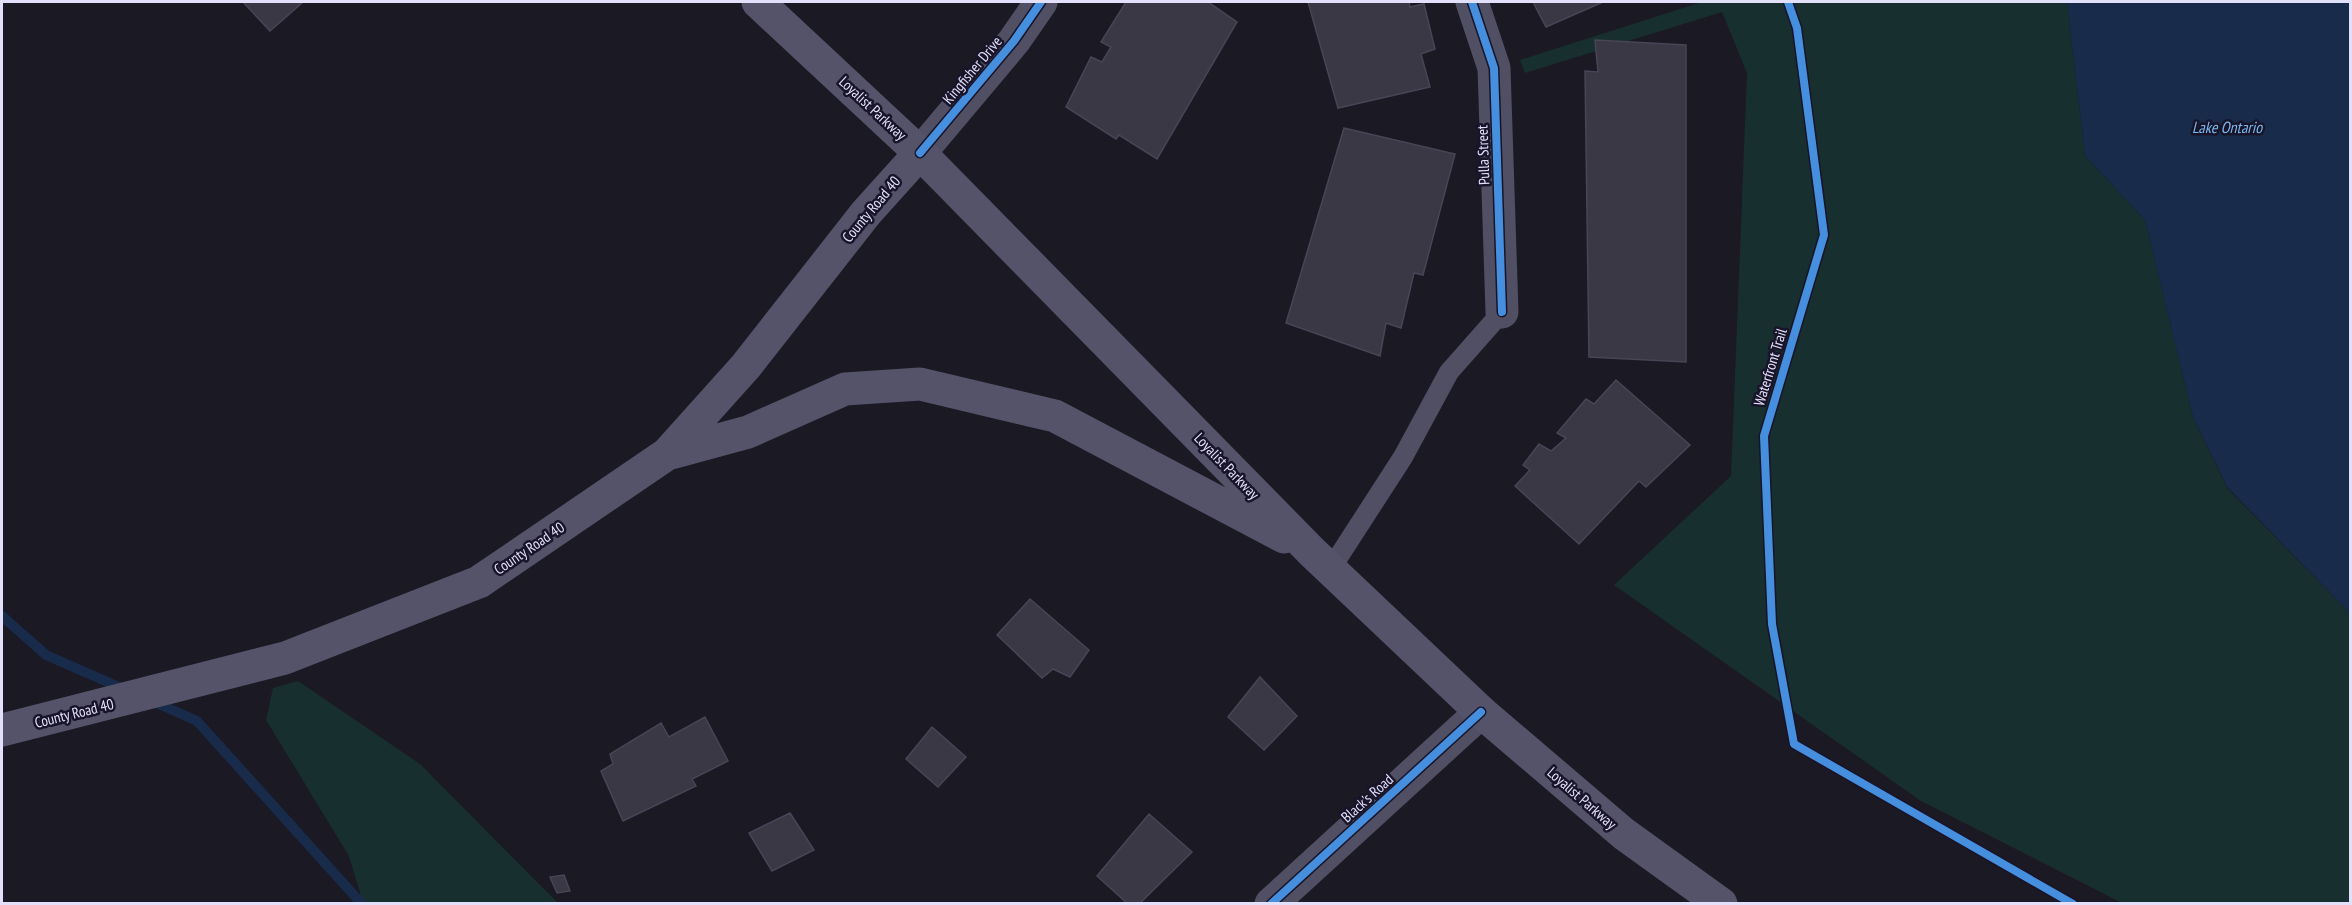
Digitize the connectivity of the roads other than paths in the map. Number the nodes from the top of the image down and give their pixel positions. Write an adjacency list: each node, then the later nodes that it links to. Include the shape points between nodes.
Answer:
1 (758, 2): 4 (main road, Loyalist Parkway)
2 (1041, 2): 4 (street, Kingfisher Drive, via 1014,41)
3 (1472, 2): 5 (street, Pulla Street, via 1494,68)
4 (920, 153): 6 (main road, County Road 40, via 866,213 746,366); 7 (main road, Loyalist Parkway)
5 (1502, 312): 7 (lane, via 1449,372 1403,457)
6 (667, 454): 7 (main road, via 748,432 845,389 920,384 1055,416); 9 (main road, County Road 40, via 479,582 285,658)
7 (1321, 561): 8 (main road, Loyalist Parkway)
8 (1481, 712): 10 (street, Black's Road); 11 (main road, Loyalist Parkway, via 1624,834)
9 (2, 730)
10 (1271, 903)
11 (1721, 903)

